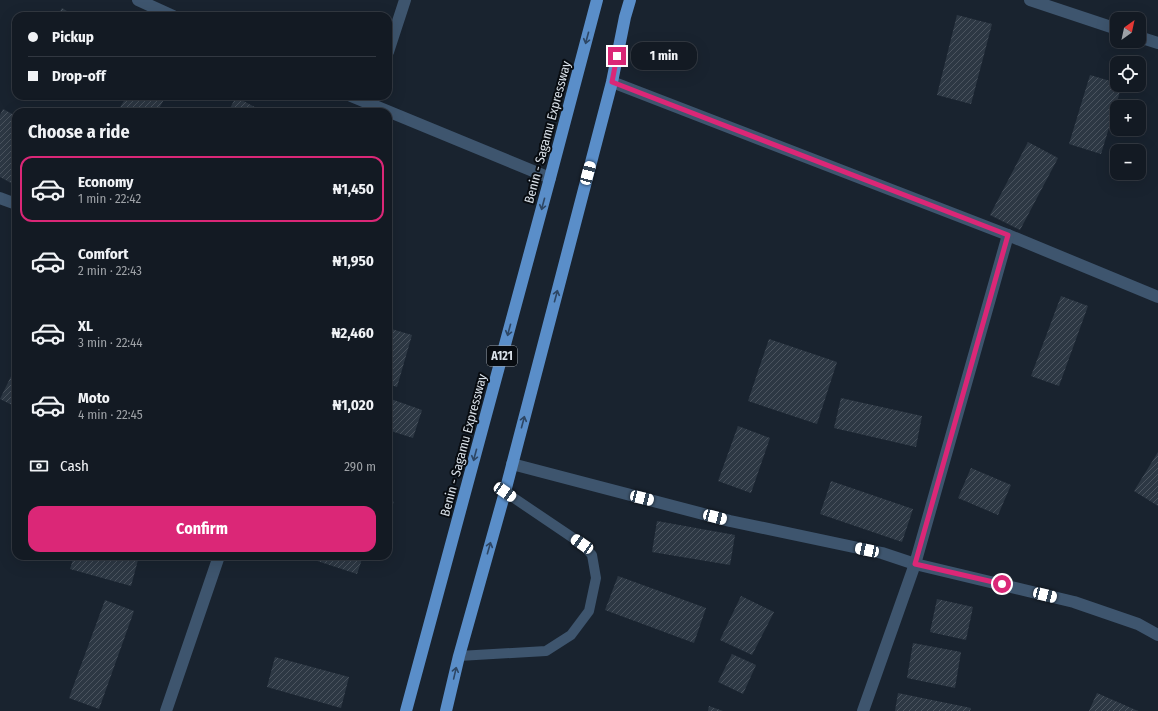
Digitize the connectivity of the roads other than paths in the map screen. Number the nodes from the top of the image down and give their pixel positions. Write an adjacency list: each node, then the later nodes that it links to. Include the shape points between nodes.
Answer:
1 (405, 0): 9 (street)
2 (596, 0): 16 (highway, Benin - Sagamu Expressway / A121, one-way to 16)
3 (630, 0): 11 (highway)
4 (1030, 0): 7 (street)
5 (140, 1): 6 (street)
6 (164, 12)
7 (1110, 27)
8 (1146, 39): 10 (street)
9 (392, 40)
10 (1158, 43)
11 (612, 82): 19 (street); 21 (highway, one-way to 11)
12 (361, 100): 13 (street)
13 (371, 104): 14 (street)
14 (381, 108)
15 (392, 113): 16 (street)
16 (550, 178): 28 (highway, Benin - Sagamu Expressway / A121, one-way to 28)
17 (0, 198): 18 (street)
18 (12, 202)
19 (1008, 235): 20 (street); 24 (street)
20 (1158, 297)
21 (512, 464): 22 (highway); 24 (street, via 730,521 882,553)
22 (505, 492): 26 (highway, one-way to 22); 26 (lane, via 582,544 592,555 596,578 589,611 571,635 546,651)
23 (218, 560): 27 (street)
24 (915, 564): 25 (street, via 1074,602 1138,624); 30 (street)
25 (1158, 634)
26 (459, 656): 29 (highway, one-way to 26)
27 (166, 711)
28 (406, 711)
29 (446, 711)
30 (863, 711)

